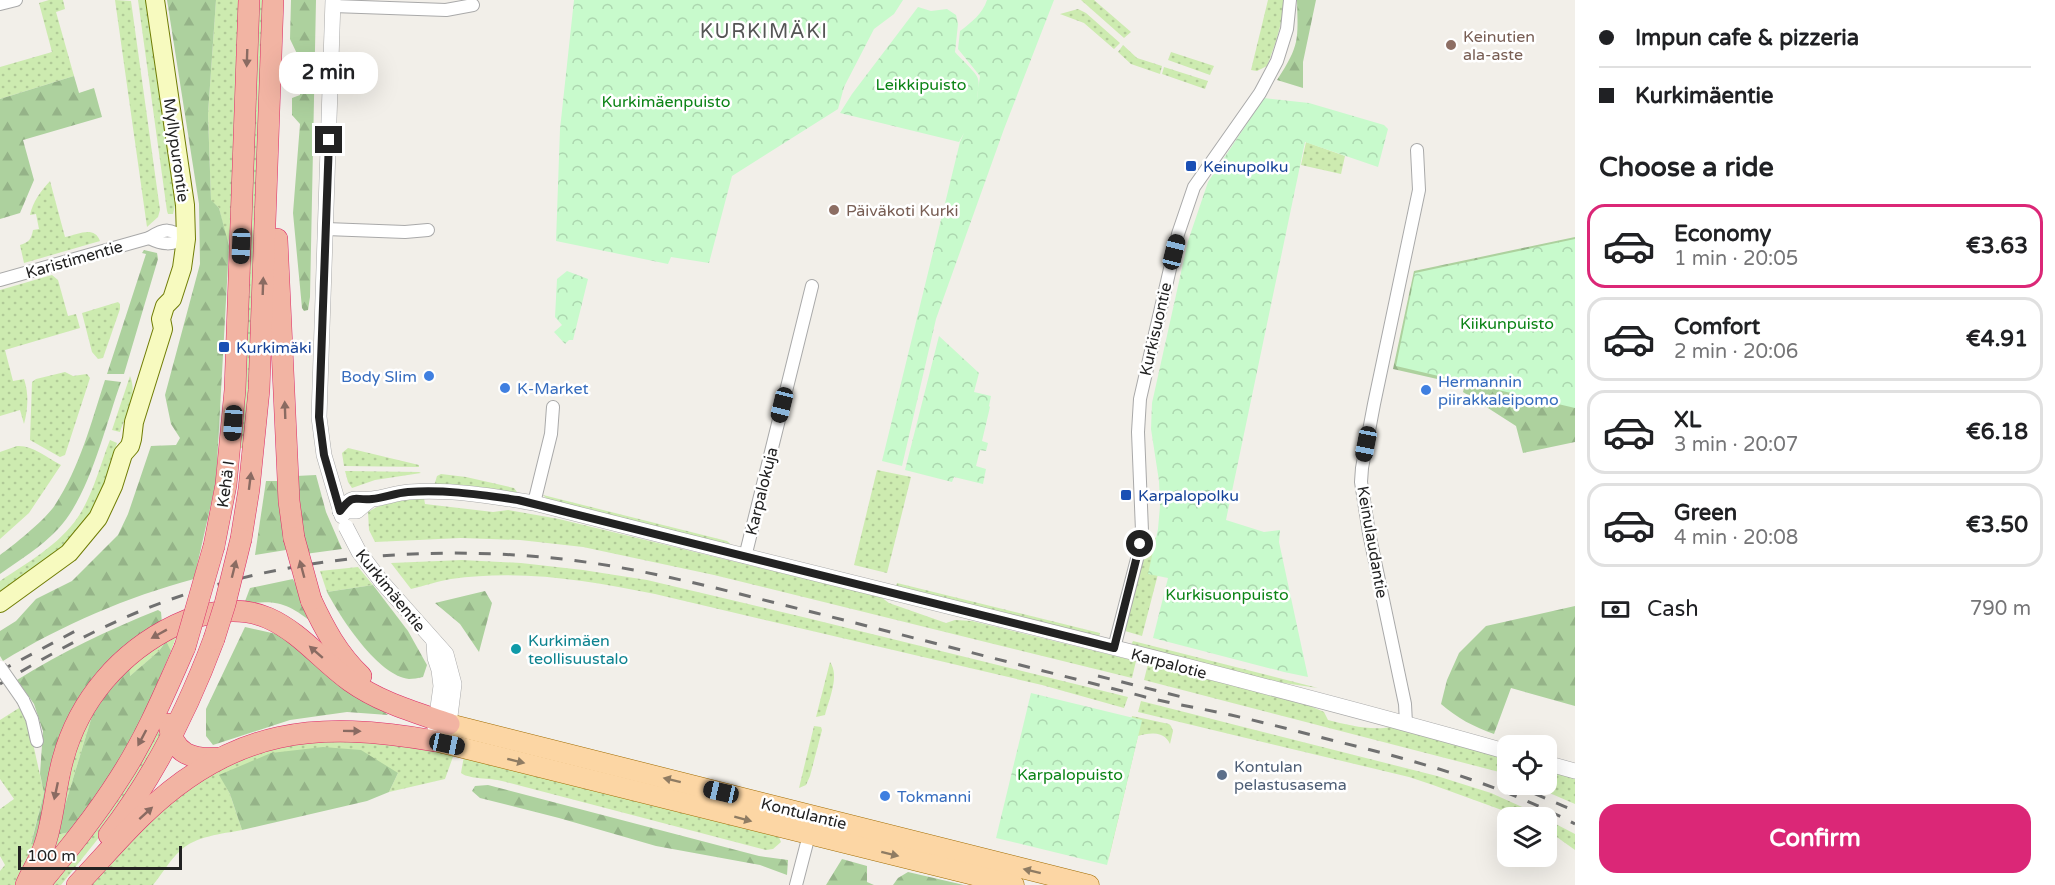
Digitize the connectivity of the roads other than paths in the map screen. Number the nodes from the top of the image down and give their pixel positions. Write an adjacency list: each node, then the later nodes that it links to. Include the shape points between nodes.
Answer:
1 (16, 0): 7 (street)
2 (155, 0): 13 (main road, Myllypurontie)
3 (249, 0): 21 (highway, Kehä I, one-way to 21, bridge, via 234,400 226,485 214,546)
4 (273, 0): 10 (highway, Kehä I)
5 (1290, 0): 22 (street, Kurkisuontie, via 1287,29 1277,61 1260,93 1201,174 1180,224 1140,399 1142,531)
6 (333, 3): 8 (street, via 446,10); 11 (street, Kurkimäentie)
7 (0, 4)
8 (473, 5)
9 (1417, 150): 26 (street, Keinulaudantie, via 1419,190 1361,482)
10 (268, 160): 24 (highway, one-way to 10, bridge, via 349,664 327,634 311,600 294,538 275,206); 27 (highway, Kehä I, one-way to 10, bridge, via 214,639 241,539 259,390)
11 (326, 229): 12 (street); 18 (street, Kurkimäentie, via 319,417 324,455)
12 (428, 230)
13 (186, 239): 14 (street, Karistimentie, via 173,230 159,232); 20 (main road, Myllypurontie, via 172,299 175,310 171,322 163,329 134,422 125,430 123,454 98,518 69,553)
14 (0, 280)
15 (812, 286): 19 (street, Karpalokuja)
16 (553, 407): 17 (street, via 551,434)
17 (534, 503): 18 (street, Karpalotie, via 484,495 407,492 370,500 353,499); 19 (street, Karpalotie)
18 (340, 511): 25 (street, Kurkimäentie, bridge, via 359,552 446,654 453,694)
19 (745, 557): 22 (street, Karpalotie)
20 (0, 603)
21 (184, 647): 27 (highway, via 180,686 168,718); 36 (highway, Kehä I, one-way to 36, via 162,700 120,778)
22 (1114, 648): 26 (street, Karpalotie)
23 (0, 667): 28 (street, bridge, via 23,700)
24 (399, 707): 25 (highway); 35 (highway, one-way to 35, via 376,698 349,680 293,632 266,617 243,611 200,615 184,621 157,634 124,660 82,710 62,760 45,843)
25 (442, 722): 29 (street); 41 (main road, Kontulantie, one-way to 25)
26 (1406, 723): 30 (street)
27 (172, 736): 31 (highway, via 194,758); 37 (highway, Kehä I, via 115,827)
28 (38, 741)
29 (435, 741): 31 (highway, one-way to 29, via 264,741 325,730 389,733); 34 (main road, Kontulantie, one-way to 34)
30 (1497, 749)
31 (221, 758): 38 (highway, one-way to 31, via 144,813 189,776)
32 (1557, 766): 33 (street)
33 (1575, 771)
34 (809, 835): 39 (street); 40 (main road, Kontulantie, one-way to 40)
35 (26, 885)
36 (39, 885)
37 (70, 885)
38 (77, 885)
39 (796, 885)
40 (1014, 885)
41 (1089, 885)

